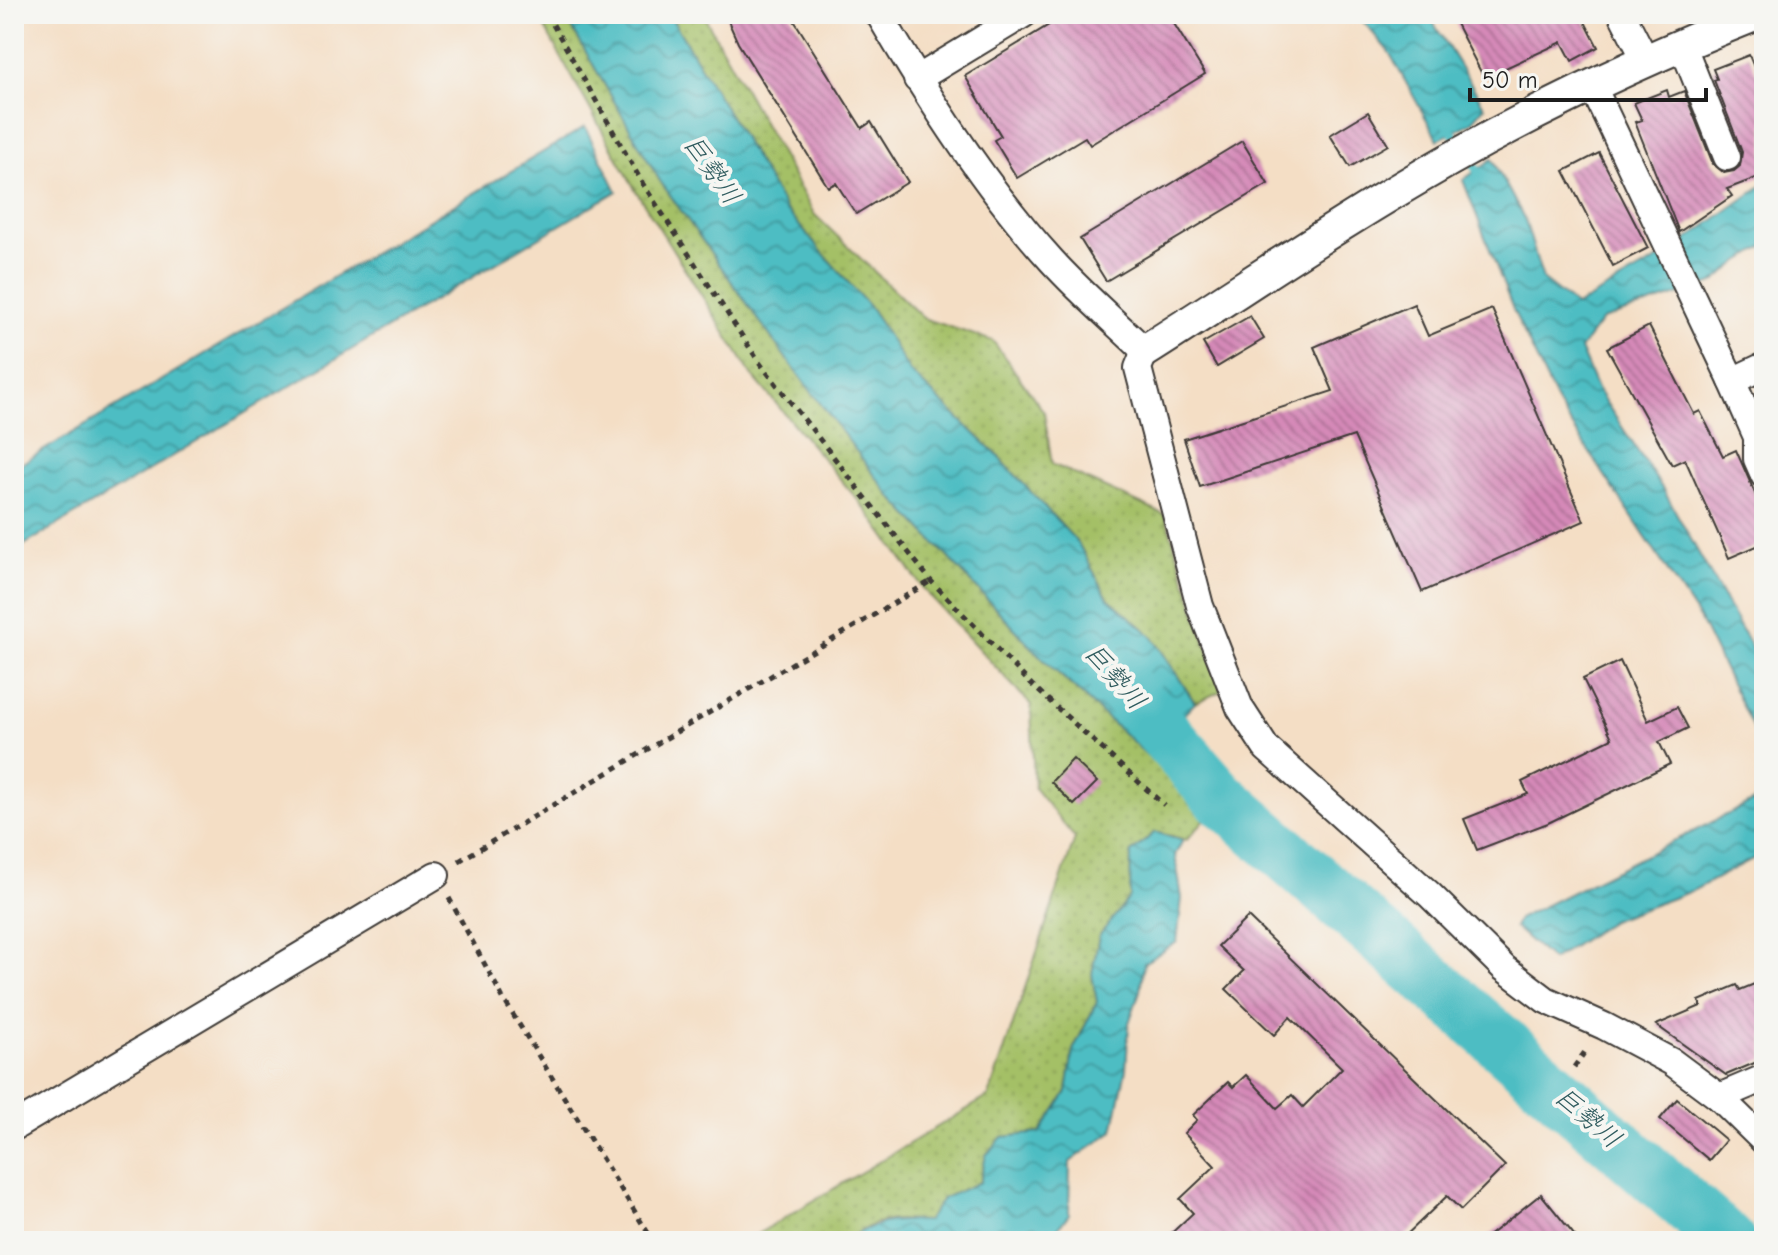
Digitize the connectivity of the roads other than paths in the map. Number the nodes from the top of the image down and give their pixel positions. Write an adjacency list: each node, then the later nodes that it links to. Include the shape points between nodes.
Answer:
1 (879, 14): 7 (street)
2 (1024, 14): 7 (street)
3 (1622, 14): 6 (street)
4 (1757, 14): 5 (street)
5 (1682, 44): 6 (street); 9 (street)
6 (1646, 61): 8 (street)
7 (917, 79): 10 (street, via 1053,262)
8 (1592, 85): 10 (street, via 1448,161); 12 (street)
9 (1727, 157)
10 (1145, 351): 16 (street, via 1138,368 1200,606 1240,708 1266,748 1504,968 1546,1000 1672,1062)
11 (1764, 366): 12 (street)
12 (1732, 381): 13 (street, via 1757,437)
13 (1764, 475)
14 (436, 875): 17 (street)
15 (1764, 1078): 16 (street)
16 (1719, 1097): 18 (street)
17 (14, 1127)
18 (1764, 1141)

